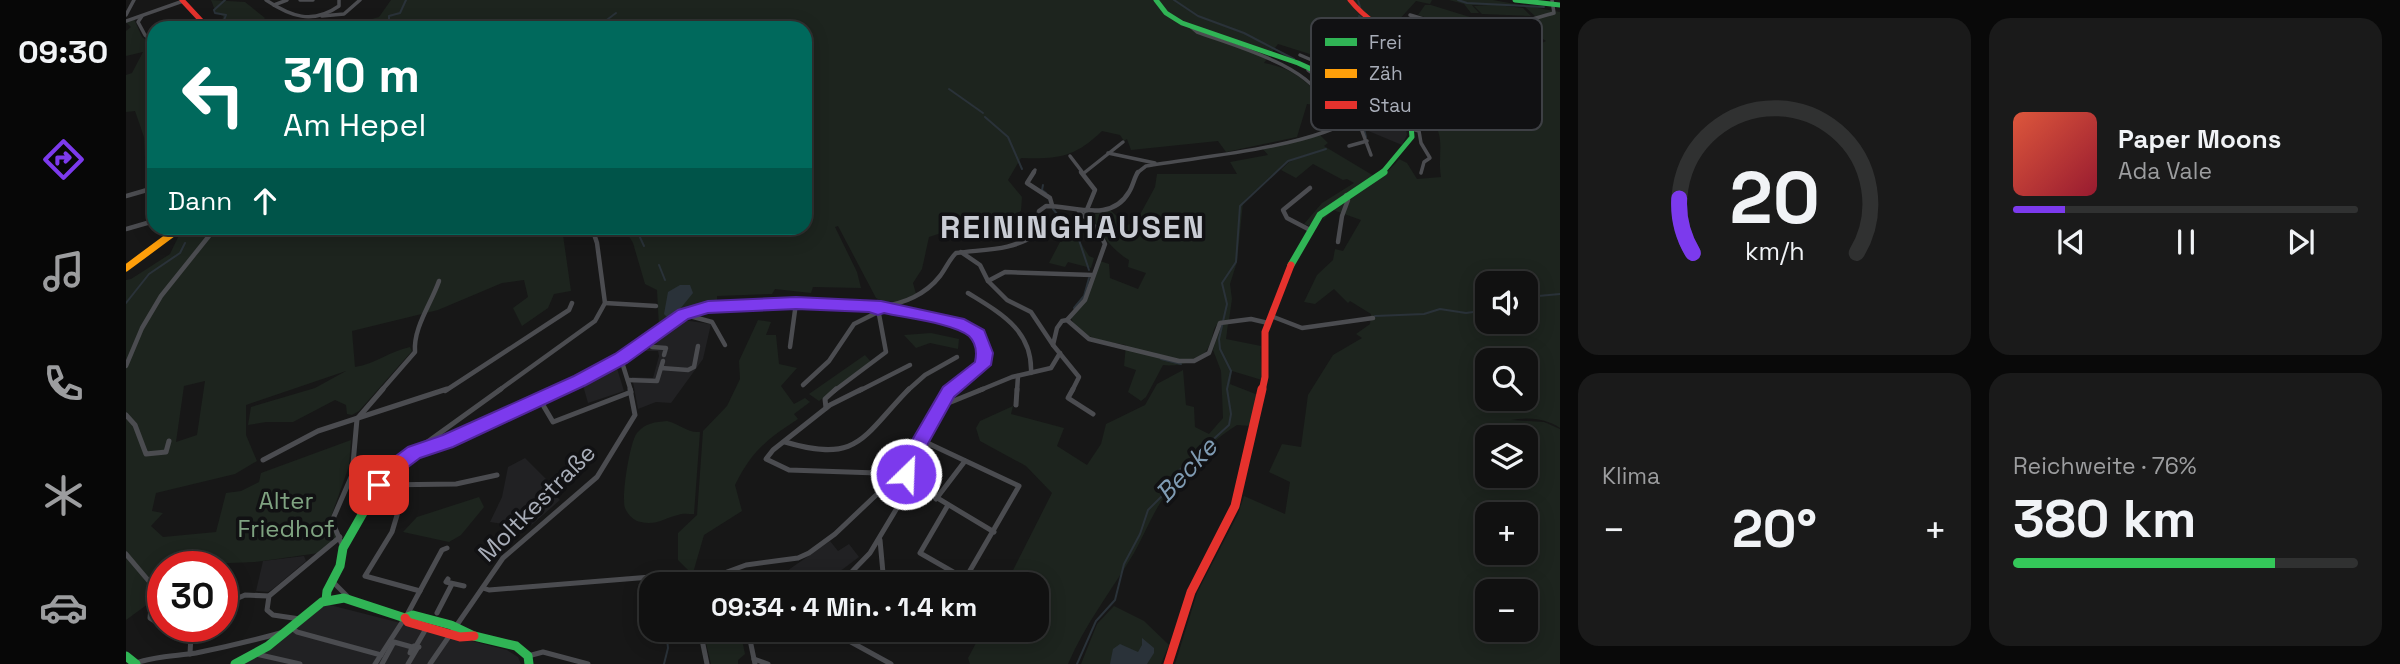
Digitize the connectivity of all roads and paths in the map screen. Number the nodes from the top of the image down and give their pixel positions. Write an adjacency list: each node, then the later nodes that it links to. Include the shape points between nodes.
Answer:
1 (133, 0): 12 (street); 16 (street)
2 (266, 0): 14 (street)
3 (287, 0): 14 (street)
4 (300, 0): 5 (street)
5 (313, 0)
6 (339, 0): 15 (street, via 336,8)
7 (360, 0): 15 (street, via 343,16)
8 (1156, 0): 24 (main road, via 1172,18)
9 (1350, 0): 19 (main road)
10 (1515, 0): 13 (main road)
11 (182, 1): 18 (street); 23 (main road)
12 (126, 3)
13 (1555, 3): 21 (street, via 1554,13)
14 (274, 5): 15 (street, via 283,12)
15 (320, 14)
16 (126, 15)
17 (1410, 15): 20 (street)
18 (142, 16): 22 (street); 25 (street, via 138,22)
19 (1368, 18)
20 (1420, 18)
21 (1536, 18)
22 (126, 21)
23 (201, 21)
24 (1190, 26): 26 (main road); 30 (street, via 1290,69)
25 (147, 37)
26 (1299, 59): 27 (street); 28 (main road); 29 (street)
27 (1311, 63)
28 (1311, 65)
29 (1311, 68)
30 (1311, 87)
31 (1323, 130): 41 (street, via 1270,145)
32 (1362, 130): 35 (street)
33 (1412, 130): 47 (main road, via 1412,137 1387,170)
34 (1416, 130): 44 (street, via 1430,158)
35 (1367, 141): 37 (street); 39 (street)
36 (1123, 142): 38 (street)
37 (1349, 146)
38 (1108, 153): 41 (street); 43 (street)
39 (1371, 155)
40 (1070, 156): 43 (street)
41 (1156, 164): 51 (street, via 1139,169 1121,201 1097,213)
42 (1035, 170): 49 (street, via 1027,183)
43 (1084, 173): 51 (street, via 1095,190)
44 (1421, 173)
45 (1310, 188): 54 (street, via 1283,210 1287,218)
46 (147, 190): 48 (street)
47 (1346, 195): 54 (main road, via 1320,215); 58 (street, via 1349,200)
48 (126, 196)
49 (1052, 205): 50 (street); 59 (street, via 1039,211 1038,230 1029,241 994,251)
50 (1079, 211): 51 (street); 61 (street, via 1105,244)
51 (1086, 212)
52 (147, 223): 53 (street)
53 (126, 229)
54 (1310, 230): 72 (main road)
55 (171, 235): 60 (main road)
56 (210, 235): 83 (street, via 165,286)
57 (594, 235): 66 (street)
58 (1338, 242)
59 (960, 252): 63 (street, via 980,265); 69 (street, via 919,294)
60 (126, 268)
61 (1092, 275): 63 (street, via 1005,272); 73 (street, via 1085,300)
62 (439, 281): 96 (street, via 414,336 415,352)
63 (988, 281): 75 (street, via 1007,300 1031,312)
64 (968, 293): 85 (street, via 1009,318 1032,355)
65 (572, 303): 96 (street, via 569,310 441,393)
66 (605, 303): 68 (street); 100 (street, via 588,327)
67 (796, 303): 69 (main road); 70 (main road, via 708,307); 78 (street)
68 (656, 306)
69 (878, 308): 88 (street, via 854,321 833,356); 92 (street, via 964,325 978,335 985,353 983,365 948,392); 93 (street, via 886,352 827,396)
70 (683, 314): 74 (street, via 712,322); 81 (main road)
71 (1373, 318): 72 (street, via 1302,328)
72 (1269, 319): 73 (street, via 1224,322 1217,327 1209,352 1185,362 1097,342); 159 (main road, via 1265,377 1235,506 1191,592)
73 (1067, 320): 75 (street, via 1057,328)
74 (725, 345)
75 (1053, 345): 79 (street)
76 (698, 346): 84 (street, via 694,367)
77 (652, 347): 84 (street, via 666,348)
78 (790, 347)
79 (1060, 353): 85 (street, via 1051,368); 94 (street, via 1079,377 1068,398)
80 (957, 357): 99 (street, via 918,380 862,441 832,451)
81 (621, 359): 87 (street, Moltkestraße); 90 (main road)
82 (910, 365): 93 (street)
83 (126, 366)
84 (661, 368): 87 (street, via 657,381)
85 (1031, 373): 86 (street)
86 (1018, 376): 91 (street); 92 (street)
87 (628, 380): 89 (street, Moltkestraße)
88 (803, 385)
89 (631, 392): 90 (street, via 553,422); 124 (street, Moltkestraße, via 635,415 597,477 512,548)
90 (539, 400): 100 (main road)
91 (1016, 405)
92 (940, 406): 97 (street)
93 (826, 408): 99 (street)
94 (1093, 414)
95 (126, 415): 98 (street, via 146,454 166,452)
96 (358, 419): 101 (street, via 318,431); 112 (street, via 352,475 332,521)
97 (921, 440): 102 (street); 103 (street)
98 (169, 441)
99 (785, 441): 105 (street, via 766,459 789,470 877,473)
100 (414, 452): 106 (main road)
101 (263, 460)
102 (965, 461): 109 (street); 111 (street, via 1019,486)
103 (906, 474): 105 (street); 108 (street, via 913,477)
104 (497, 475): 107 (street, via 456,484)
105 (895, 480): 108 (street, via 902,487); 117 (street, via 809,553)
106 (379, 485): 107 (street); 114 (main road)
107 (405, 485): 125 (street, via 392,532 366,578)
108 (911, 486): 109 (street); 113 (street)
109 (936, 499): 110 (street)
110 (948, 505): 111 (street); 111 (street, via 920,553 962,577)
111 (994, 531)
112 (340, 537): 114 (street); 127 (street)
113 (880, 539): 118 (street); 119 (street)
114 (343, 548): 122 (main road)
115 (447, 548): 125 (street)
116 (126, 554): 121 (street)
117 (728, 572)
118 (855, 572)
119 (883, 572)
120 (639, 578): 124 (street)
121 (147, 579)
122 (332, 581): 128 (street); 129 (main road)
123 (464, 586): 130 (street, via 450,581)
124 (482, 588): 135 (street, Moltkestraße)
125 (420, 591): 131 (street)
126 (238, 596): 127 (street)
127 (269, 596): 132 (street, via 267,610 273,615)
128 (349, 598): 129 (main road); 131 (main road)
129 (326, 600): 132 (main road)
130 (437, 613)
131 (405, 618): 133 (main road); 135 (main road, via 413,615); 140 (street)
132 (301, 619): 134 (main road)
133 (427, 627): 135 (main road); 141 (street)
134 (289, 630): 142 (main road); 143 (street); 144 (street)
135 (453, 630): 146 (main road, via 516,646); 154 (street, Moltkestraße)
136 (191, 642): 143 (street)
137 (702, 642): 156 (street)
138 (751, 642): 147 (street)
139 (851, 642): 158 (street)
140 (389, 646): 141 (street, via 394,642 412,646 410,653); 144 (street); 152 (street)
141 (416, 646): 153 (street)
142 (256, 653): 149 (main road); 150 (street)
143 (190, 654): 148 (street, via 149,657)
144 (381, 655): 151 (street)
145 (126, 656): 148 (main road)
146 (528, 660): 155 (street, via 543,652)
147 (755, 662): 157 (street)
148 (135, 664)
149 (234, 664)
150 (300, 664)
151 (375, 664)
152 (382, 664)
153 (408, 664)
154 (430, 664)
155 (589, 664)
156 (707, 664)
157 (768, 664)
158 (891, 664)
159 (1168, 664)

